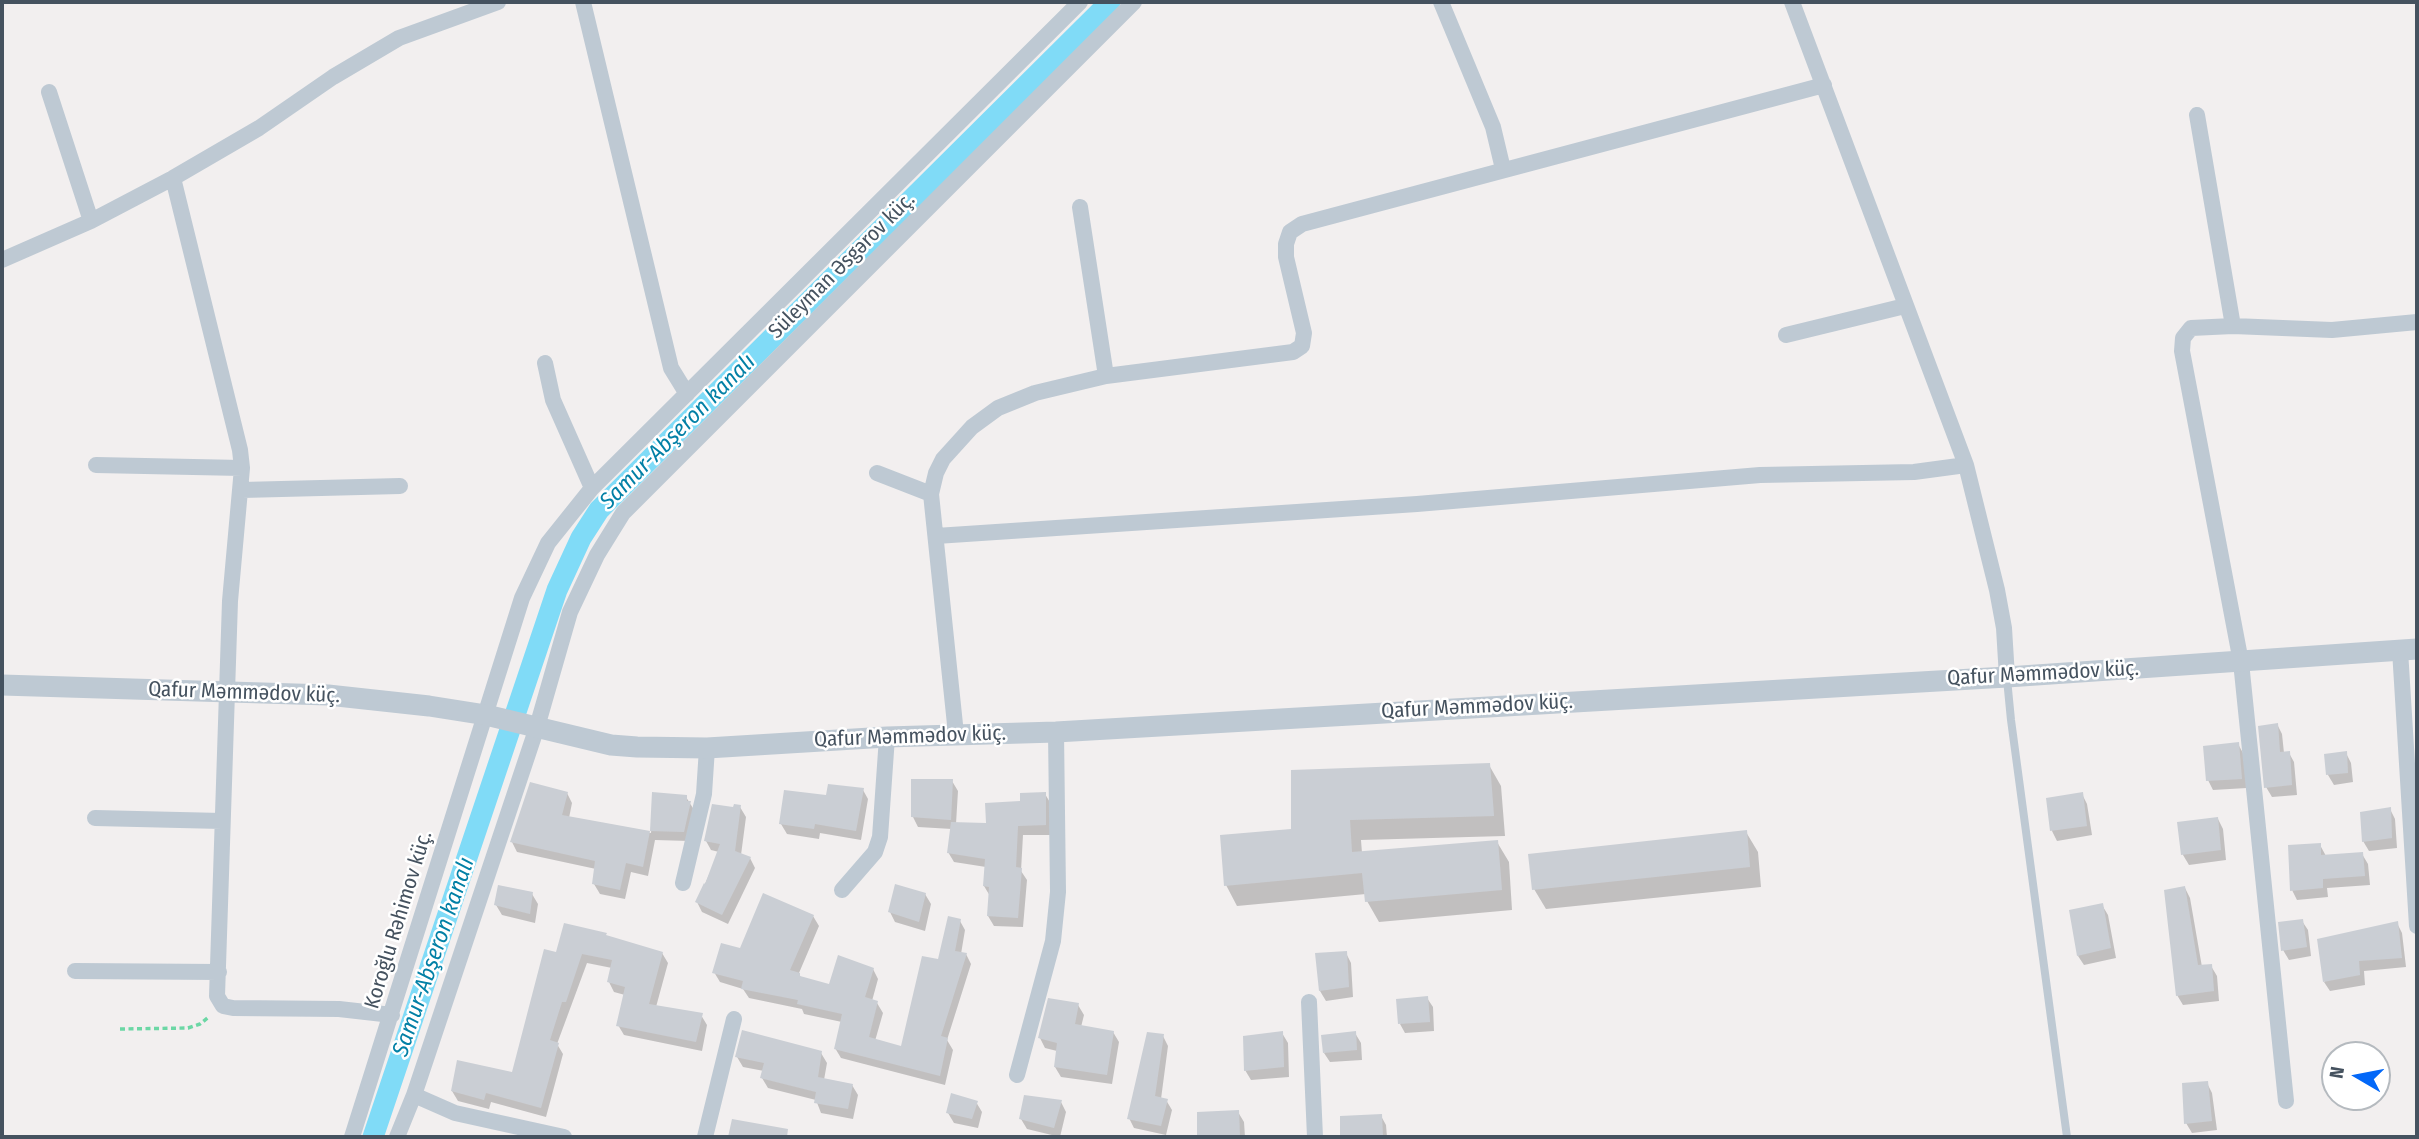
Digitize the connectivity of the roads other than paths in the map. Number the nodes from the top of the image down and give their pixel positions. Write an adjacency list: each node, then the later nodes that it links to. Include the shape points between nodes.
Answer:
1 (498, 2): 11 (street, via 428,26 374,52)
2 (583, 2): 21 (street, via 671,368)
3 (1080, 2): 21 (street, Süleyman Əsgərov küç.)
4 (1134, 2): 37 (street, Süleyman Əsgərov küç., via 623,513 570,612)
5 (1441, 2): 10 (street, via 1493,127)
6 (1792, 2): 7 (street)
7 (1825, 85): 10 (street); 15 (street)
8 (49, 92): 13 (street)
9 (2197, 115): 17 (street)
10 (1503, 169): 20 (street, via 1302,223 1290,232 1286,257 1304,333 1302,346 1293,352)
11 (173, 178): 13 (street); 24 (street)
12 (1080, 207): 20 (street)
13 (91, 220): 14 (street)
14 (2, 260)
15 (1905, 306): 18 (street); 23 (street)
16 (2417, 322): 17 (street, via 2332,330)
17 (2233, 326): 32 (street, via 2191,328 2183,338 2182,351)
18 (1786, 335)
19 (545, 363): 27 (street, via 553,400)
20 (1106, 376): 29 (street, via 1035,393 998,408 972,427 943,459)
21 (687, 394): 27 (street, Süleyman Əsgərov küç.)
22 (96, 465): 24 (street)
23 (1966, 465): 30 (street, via 1914,472 1760,475 1417,504); 33 (street, via 1997,590)
24 (242, 468): 28 (street)
25 (877, 473): 29 (street)
26 (400, 486): 28 (street)
27 (592, 488): 36 (street, Süleyman Əsgərov küç., via 548,543 533,571)
28 (242, 490): 35 (street, via 230,601)
29 (931, 495): 30 (street)
30 (936, 536): 39 (street)
31 (2409, 650): 32 (street, Qafur Məmmədov küç.); 46 (street)
32 (2241, 662): 33 (street, Qafur Məmmədov küç.); 54 (street)
33 (2007, 677): 38 (street, Qafur Məmmədov küç.); 60 (lane)
34 (2, 685): 35 (street, Qafur Məmmədov küç.)
35 (228, 691): 36 (street, Qafur Məmmədov küç., via 352,698); 43 (street)
36 (486, 715): 37 (street, Qafur Məmmədov küç.); 50 (street, Koroğlu Rəhimov küç.)
37 (537, 727): 41 (street, Qafur Məmmədov küç., via 611,745); 53 (street)
38 (1056, 732): 39 (street, Qafur Məmmədov küç.); 52 (street, via 1058,892 1053,941)
39 (956, 734): 40 (street, Qafur Məmmədov küç.)
40 (887, 737): 41 (street, Qafur Məmmədov küç.); 45 (street, via 880,838 875,852)
41 (707, 748): 44 (street, via 704,794)
42 (95, 818): 43 (street)
43 (222, 821): 48 (street)
44 (683, 883)
45 (842, 890)
46 (2417, 926)
47 (75, 971): 48 (street)
48 (219, 972): 50 (street, via 218,996 223,1006)
49 (1309, 1002): 59 (street)
50 (392, 1015): 55 (street, Koroğlu Rəhimov küç.)
51 (734, 1019): 58 (street)
52 (1017, 1075)
53 (414, 1096): 56 (street); 57 (street, via 455,1113)
54 (2286, 1101)
55 (352, 1137)
56 (397, 1137)
57 (564, 1137)
58 (705, 1137)
59 (1315, 1137)
60 (2067, 1137)

